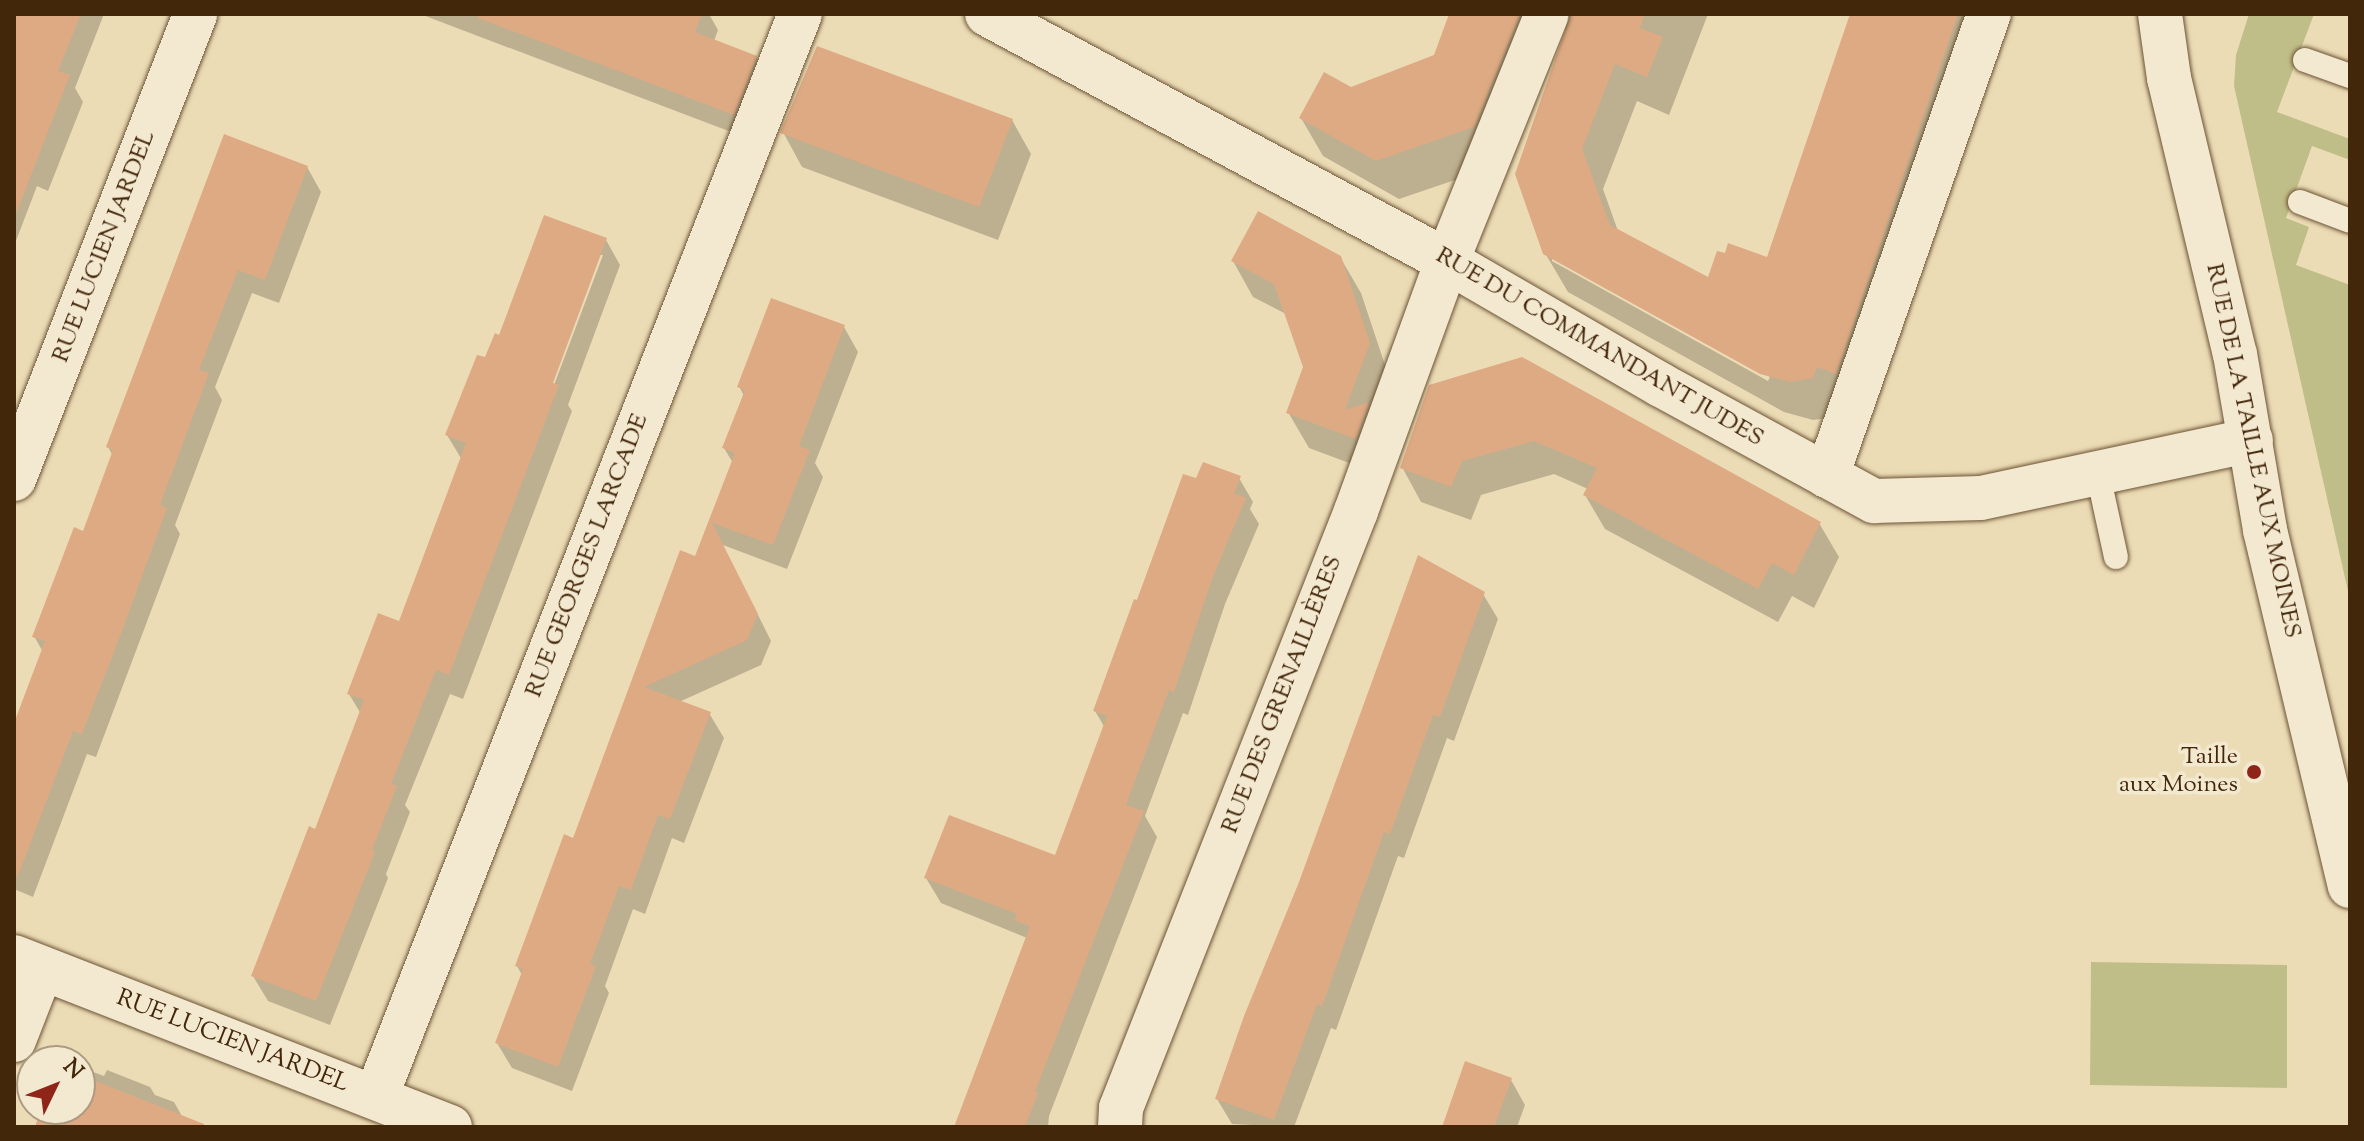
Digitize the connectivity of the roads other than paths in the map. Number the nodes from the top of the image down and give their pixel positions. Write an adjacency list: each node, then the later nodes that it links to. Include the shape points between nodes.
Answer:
1 (195, 14): 15 (street, RUE LUCIEN JARDEL)
2 (800, 14): 20 (street, RUE GEORGES LARCADE)
3 (987, 14): 11 (street, RUE DU COMMANDANT JUDES)
4 (1547, 14): 11 (street, RUE DES GRENAILLÈRES)
5 (1989, 14): 14 (street)
6 (2160, 14): 12 (street, RUE DE LA TAILLE AUX MOINES, via 2169,78)
7 (2305, 60): 8 (lane)
8 (2350, 76)
9 (2300, 202): 10 (lane)
10 (2350, 221)
11 (1447, 261): 14 (street, RUE DU COMMANDANT JUDES); 22 (street, RUE DES GRENAILLÈRES, via 1356,511 1121,1108)
12 (2251, 440): 13 (street, RUE DU COMMANDANT JUDES); 17 (street, RUE DE LA TAILLE AUX MOINES, via 2265,530)
13 (2098, 474): 14 (street, RUE DU COMMANDANT JUDES, via 1981,498 1874,501); 16 (lane)
14 (1827, 476)
15 (14, 479)
16 (2116, 557)
17 (2350, 886)
18 (28, 963): 19 (street); 20 (street, RUE LUCIEN JARDEL)
19 (14, 1040)
20 (376, 1097): 21 (street, RUE LUCIEN JARDEL)
21 (450, 1127)
22 (1120, 1127)

